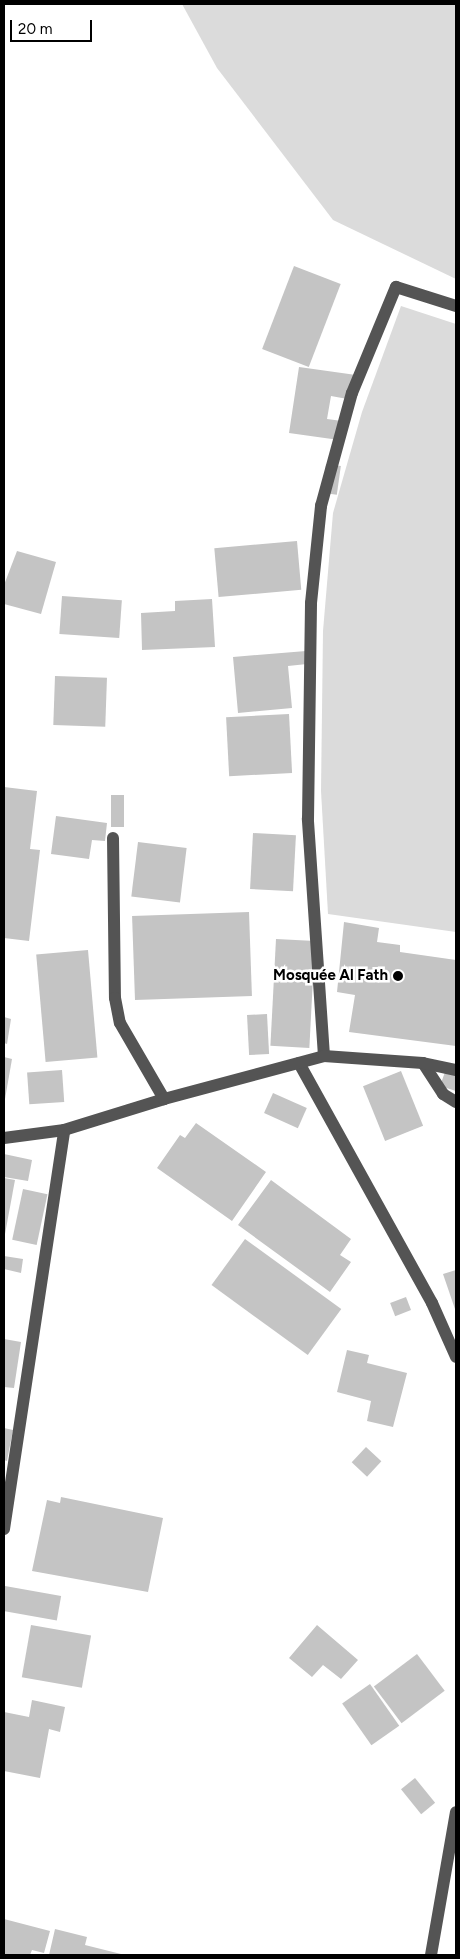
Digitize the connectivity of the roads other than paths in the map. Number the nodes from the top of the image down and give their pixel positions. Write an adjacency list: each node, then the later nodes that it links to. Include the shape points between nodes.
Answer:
1 (456, 306): 3 (street, via 396,287 352,393 320,506 311,603 308,818)
2 (113, 838): 7 (street, via 115,998 120,1023)
3 (324, 1056): 4 (street); 5 (street)
4 (299, 1063): 7 (street); 11 (street, via 432,1303)
5 (423, 1063): 6 (street); 8 (street, via 443,1094)
6 (456, 1070)
7 (164, 1099): 9 (street)
8 (456, 1102)
9 (64, 1130): 10 (street); 12 (street)
10 (4, 1138)
11 (456, 1358)
12 (4, 1529)
13 (456, 1812): 14 (street)
14 (431, 1955)

